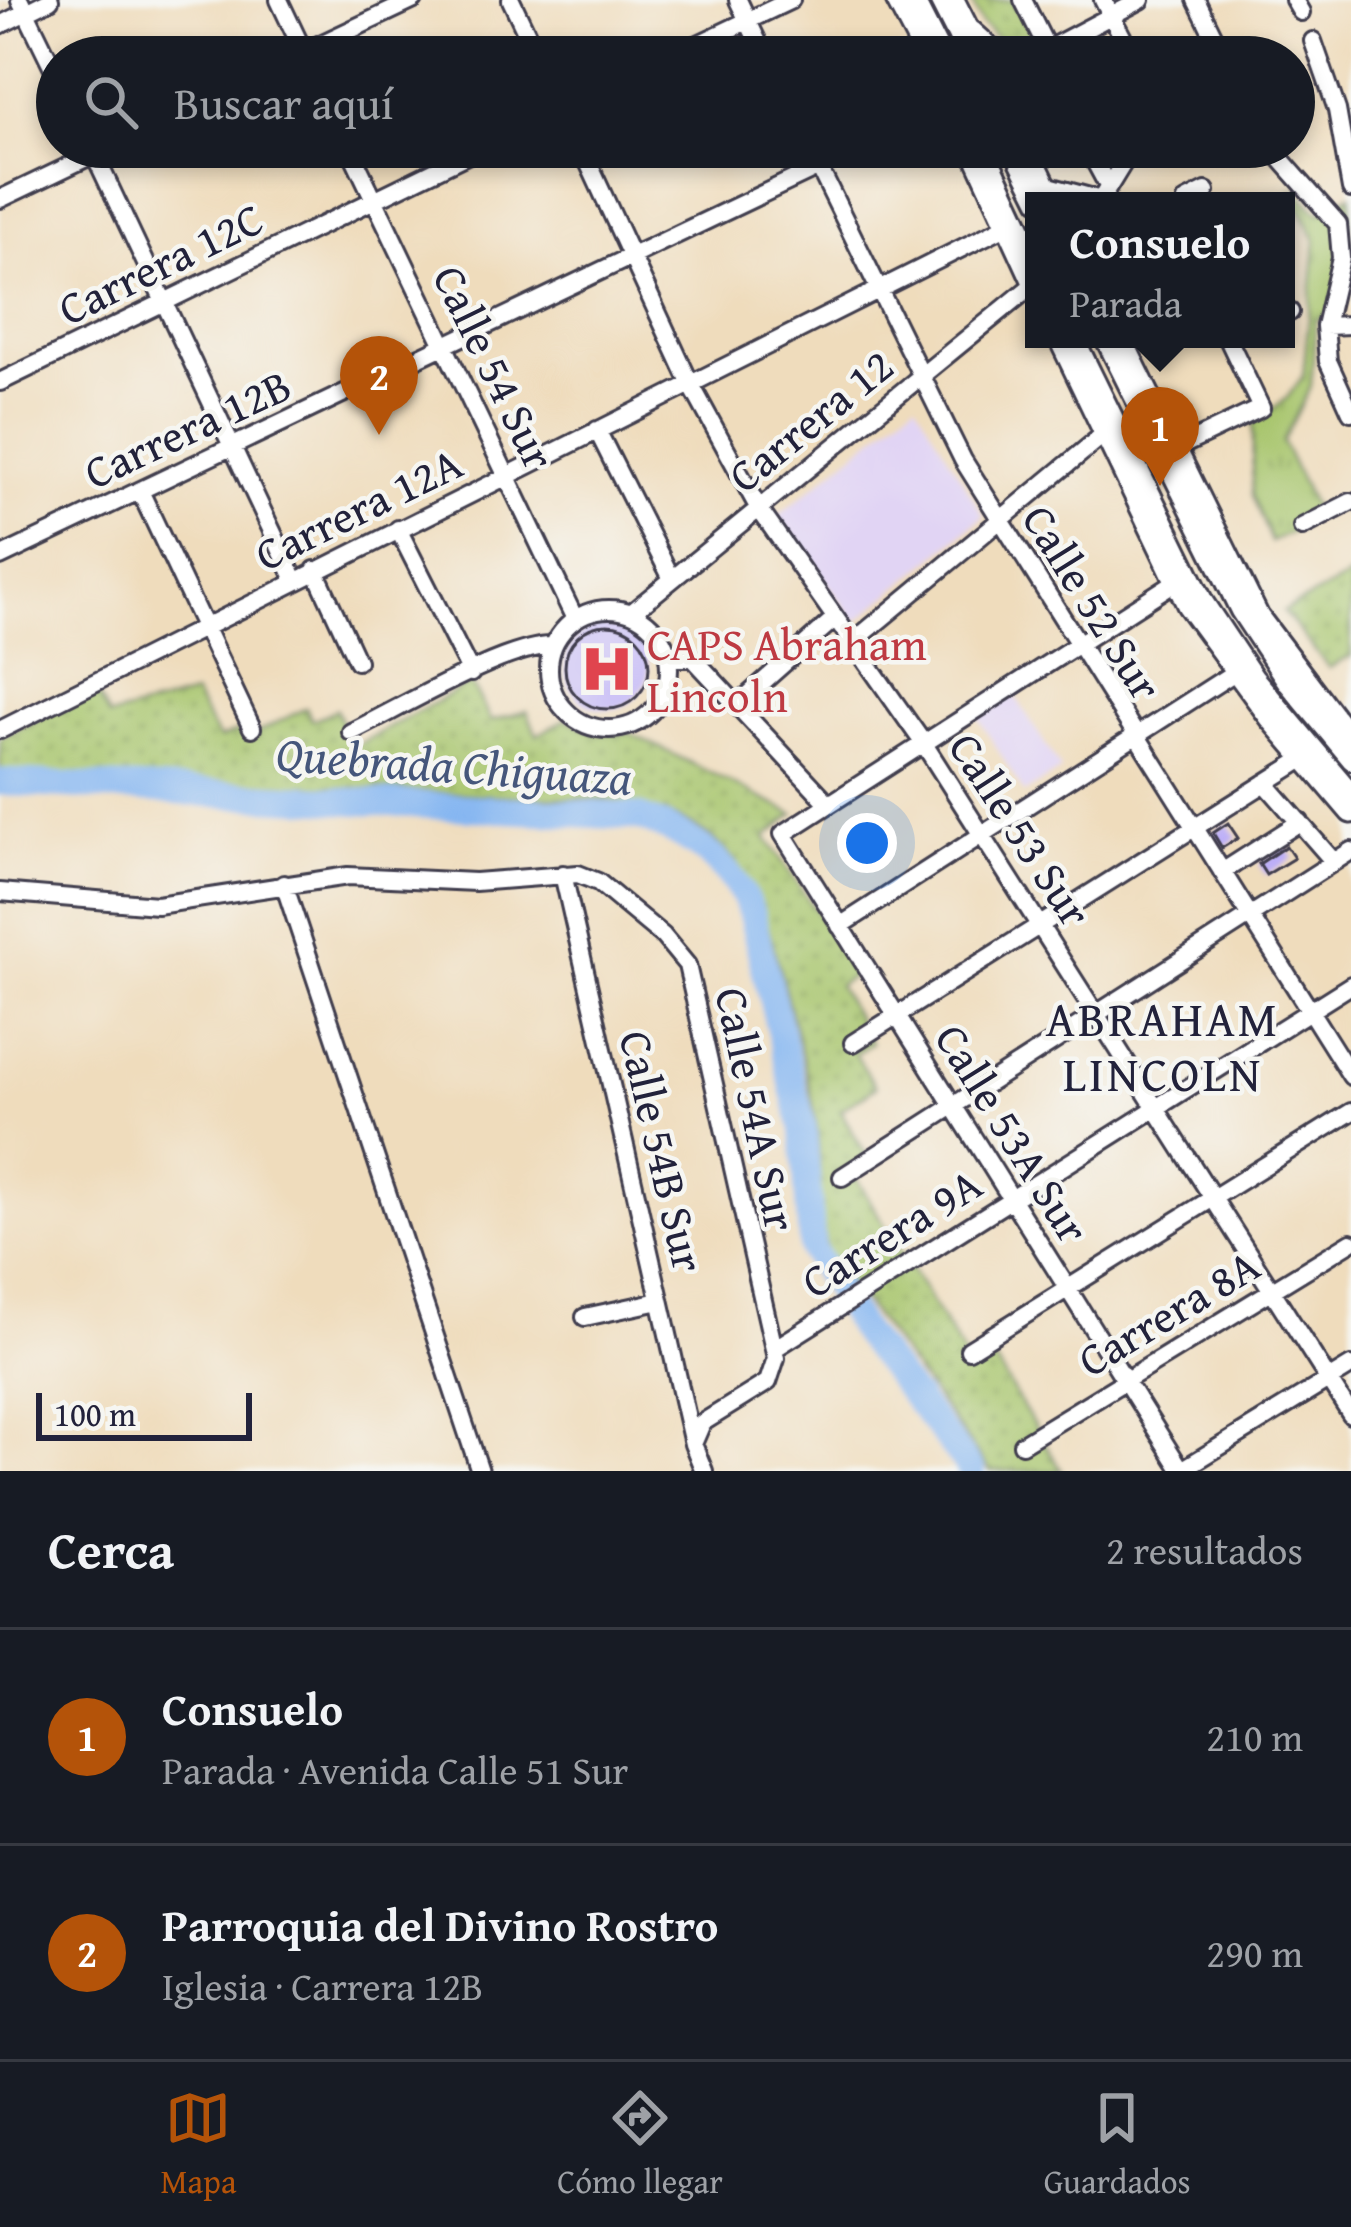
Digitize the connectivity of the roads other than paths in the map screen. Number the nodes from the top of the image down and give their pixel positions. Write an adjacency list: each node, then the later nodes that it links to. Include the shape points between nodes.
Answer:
1 (50, 0): 14 (street)
2 (278, 0): 20 (street)
3 (414, 0): 21 (street)
4 (511, 0): 22 (street)
5 (738, 0): 16 (street)
6 (791, 0): 16 (street)
7 (897, 0): 25 (main road)
8 (915, 0): 26 (street)
9 (938, 0): 27 (street)
10 (953, 0): 17 (main road)
11 (1023, 0): 30 (street)
12 (1141, 0): 15 (street)
13 (1196, 0): 33 (street)
14 (23, 6): 18 (street); 19 (street)
15 (1107, 8): 31 (street); 32 (street)
16 (748, 21): 23 (street); 24 (street)
17 (964, 22): 28 (main road); 29 (street)
18 (0, 25)
19 (38, 36)
20 (293, 36)
21 (340, 36)
22 (528, 36)
23 (716, 36)
24 (755, 36)
25 (916, 36)
26 (933, 36)
27 (956, 36)
28 (971, 36)
29 (980, 36)
30 (1035, 36)
31 (1067, 36)
32 (1121, 36)
33 (1214, 36)
34 (1315, 47): 45 (street)
35 (61, 168): 46 (street)
36 (106, 168): 54 (street)
37 (359, 168): 47 (street, Calle 54 Sur)
38 (439, 168): 47 (street, Carrera 12C)
39 (591, 168): 50 (street, Calle 53 Sur)
40 (816, 168): 50 (street, Carrera 12B)
41 (818, 168): 52 (street, Calle 52 Sur)
42 (982, 168): 48 (main road)
43 (996, 168): 49 (street)
44 (1289, 168): 56 (street, via 1338,224 1341,259)
45 (1351, 189)
46 (0, 199)
47 (374, 199): 54 (street, Carrera 12C); 57 (street, Calle 54 Sur)
48 (1008, 225): 51 (main road); 52 (street, Carrera 12A)
49 (1025, 232)
50 (632, 256): 57 (street, Carrera 12B); 65 (street, Calle 53 Sur)
51 (1025, 263)
52 (878, 290): 63 (street, Calle 52 Sur); 65 (street, Carrera 12A)
53 (1025, 290): 63 (street, Carrera 12)
54 (164, 302): 64 (street, Carrera 12C); 69 (street)
55 (1351, 325): 56 (street)
56 (1325, 326): 66 (street, via 1328,361)
57 (444, 346): 69 (street, Carrera 12B); 71 (street, Calle 54 Sur)
58 (1064, 348): 68 (main road)
59 (1080, 348): 104 (street, via 1205,602 1255,677)
60 (1108, 348): 102 (street, via 1239,611)
61 (1125, 348): 70 (main road)
62 (1235, 348): 70 (street, via 1261,408)
63 (920, 377): 74 (street, Carrera 12); 75 (street, Calle 52 Sur)
64 (0, 382)
65 (690, 383): 67 (street, Carrera 12A); 74 (street, Calle 53 Sur)
66 (1351, 412)
67 (596, 430): 71 (street, Carrera 12A); 81 (street)
68 (1104, 434): 75 (street); 82 (main road)
69 (232, 447): 72 (street, Carrera 12B); 80 (street)
70 (1175, 449): 99 (main road, via 1266,630)
71 (506, 475): 77 (street, Carrera 12A); 85 (street, Calle 54 Sur)
72 (140, 491): 78 (street, Carrera 12B); 86 (street)
73 (1351, 502): 76 (street)
74 (759, 508): 81 (street, Carrera 12); 84 (street, Calle 53 Sur)
75 (999, 521): 87 (street); 88 (street, Calle 52 Sur)
76 (1302, 526)
77 (398, 529): 79 (street, Carrera 12A); 93 (street)
78 (0, 557)
79 (315, 570): 80 (street, Carrera 12A); 91 (street)
80 (296, 580): 86 (street, Carrera 12A)
81 (672, 580): 83 (street, Carrera 12)
82 (1175, 582): 88 (street); 92 (main road)
83 (631, 613): 85 (street, via 597,610); 90 (street, via 660,635)
84 (836, 618): 87 (street, Calle 53 Sur); 94 (street)
85 (575, 619): 89 (street)
86 (203, 625): 95 (street); 96 (street, Carrera 12A)
87 (853, 642): 100 (street, Calle 53 Sur)
88 (1077, 645): 98 (street, Calle 52 Sur); 100 (street)
89 (554, 646): 90 (street, via 550,680 566,710 612,729 657,706); 93 (street)
90 (669, 658): 94 (street, via 690,656)
91 (357, 661)
92 (1234, 672): 98 (street); 101 (main road)
93 (471, 673): 97 (street)
94 (736, 705): 105 (street)
95 (252, 728)
96 (0, 730)
97 (351, 732)
98 (1135, 736): 108 (street, Calle 52 Sur); 109 (street)
99 (1351, 740)
100 (924, 744): 105 (street); 109 (street, Calle 53 Sur)
101 (1305, 758): 103 (street); 106 (main road)
102 (1351, 761)
103 (1265, 783): 107 (street); 108 (street)
104 (1351, 791)
105 (829, 804): 118 (street, Calle 53A Sur, via 783,834)
106 (1351, 812)
107 (1300, 822): 111 (street); 112 (street)
108 (1194, 828): 112 (street, Calle 52 Sur); 117 (street)
109 (982, 835): 117 (street, Calle 53 Sur); 118 (street)
110 (1351, 851): 111 (street)
111 (1334, 862): 116 (street)
112 (1222, 872): 116 (street, Calle 52 Sur)
113 (563, 874): 114 (street); 134 (street, Calle 54B Sur); 136 (street, Calle 54A Sur, via 598,881 687,965)
114 (284, 884): 115 (street, via 157,905); 144 (street)
115 (0, 892)
116 (1250, 915): 120 (street, Calle 52 Sur); 121 (street)
117 (1040, 925): 121 (street, Calle 53 Sur); 122 (street)
118 (840, 926): 122 (street, Calle 53A Sur)
119 (1351, 985): 120 (street, Carrera 9A)
120 (1310, 1011): 124 (street, Calle 52 Sur); 126 (street, Carrera 9A)
121 (1096, 1014): 125 (street); 126 (street, Calle 53 Sur)
122 (896, 1016): 123 (street); 125 (street, Calle 53A Sur)
123 (853, 1043)
124 (1351, 1076)
125 (953, 1106): 128 (street); 130 (street, Calle 53A Sur)
126 (1156, 1107): 129 (street, Calle 53 Sur); 130 (street, Carrera 9A)
127 (1351, 1112): 129 (street)
128 (842, 1177)
129 (1214, 1197): 132 (street); 133 (street, Calle 53 Sur)
130 (1011, 1198): 132 (street, Calle 53A Sur); 136 (street, Carrera 9A)
131 (1351, 1242): 133 (street, Carrera 8A)
132 (1067, 1288): 137 (street); 140 (street, Calle 53A Sur)
133 (1272, 1291): 139 (street, Calle 53 Sur); 140 (street, Carrera 8A)
134 (660, 1300): 135 (street); 142 (street, Calle 54B Sur)
135 (585, 1317)
136 (774, 1349): 142 (street, Calle 54A Sur, via 773,1376 702,1423)
137 (969, 1350)
138 (1351, 1366): 139 (street)
139 (1329, 1380): 141 (street, Calle 53 Sur); 146 (street)
140 (1125, 1381): 143 (street, Carrera 8A); 146 (street, Calle 53A Sur)
141 (1351, 1415)
142 (693, 1444): 145 (street, Calle 54B Sur)
143 (1022, 1444)
144 (480, 1471)
145 (704, 1471)
146 (1181, 1471)

